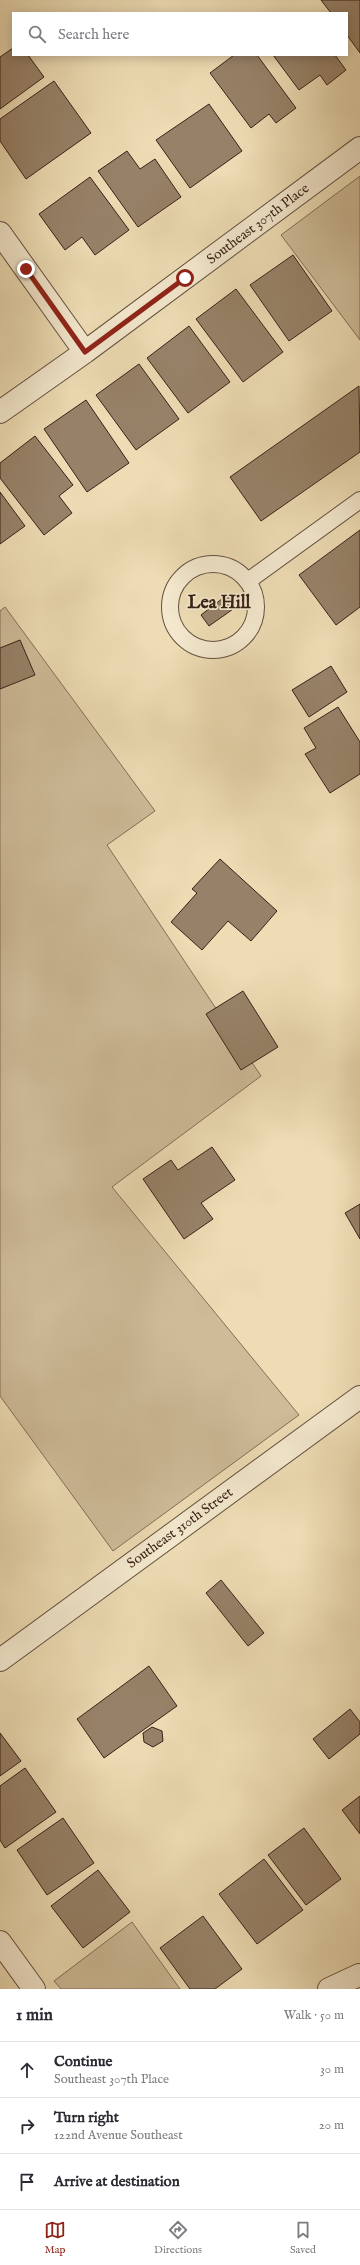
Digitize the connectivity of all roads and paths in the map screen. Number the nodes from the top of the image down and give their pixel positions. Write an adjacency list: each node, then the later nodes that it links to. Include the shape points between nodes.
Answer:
1 (360, 148): 3 (street, Southeast 307th Place)
2 (0, 233): 3 (street)
3 (85, 352): 4 (street, Southeast 307th Place)
4 (0, 412)
5 (360, 500): 6 (lane)
6 (248, 581): 6 (lane, via 226,566 213,564 199,566 188,573 178,582 172,594 170,608 179,633 190,643 204,649 219,650 233,645 245,636 253,624 256,609 254,594)
7 (360, 1397): 8 (street, Southeast 310th Street)
8 (0, 1660)
9 (0, 1942): 11 (street)
10 (359, 1975): 12 (street)
11 (34, 1989)
12 (329, 1989)

